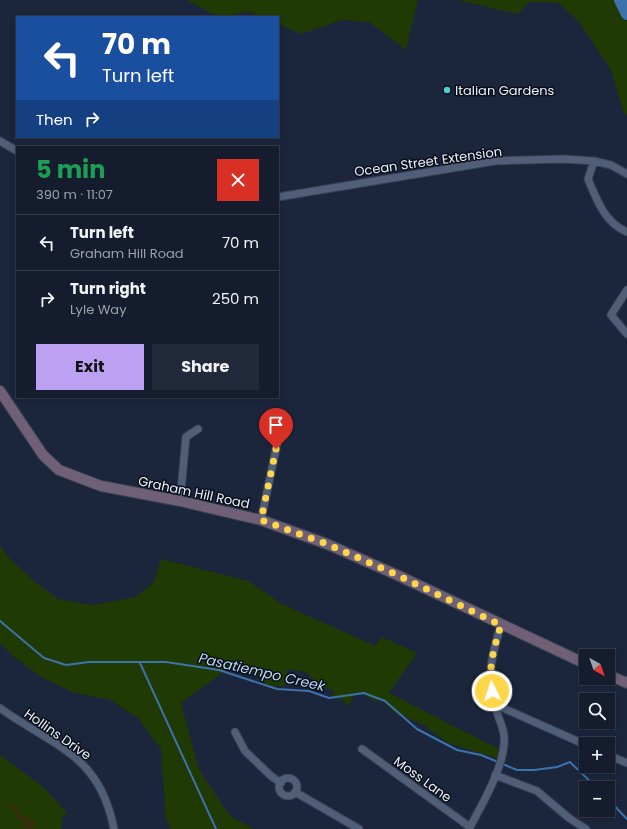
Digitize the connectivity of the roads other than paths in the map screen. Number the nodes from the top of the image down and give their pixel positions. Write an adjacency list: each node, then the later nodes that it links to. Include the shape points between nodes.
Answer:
1 (0, 141): 2 (street)
2 (16, 150)
3 (594, 161): 4 (street, Ocean Street Extension, via 611,165); 5 (street, Ocean Street Extension, via 495,161); 6 (street, via 588,179 602,212 620,229)
4 (627, 174)
5 (279, 197)
6 (627, 232)
7 (627, 290): 8 (street, via 611,315)
8 (627, 334)
9 (0, 391): 12 (main road, Graham Hill Road, via 43,455 59,470 100,486)
10 (198, 429): 12 (street, via 186,437)
11 (279, 435): 13 (street)
12 (180, 501): 13 (main road, Graham Hill Road)
13 (261, 520): 14 (main road, Graham Hill Road, via 327,544)
14 (501, 625): 15 (main road, Graham Hill Road); 18 (street, via 493,650 490,677)
15 (579, 661)
16 (615, 678): 17 (main road)
17 (627, 683)
18 (494, 704): 21 (street); 25 (street, via 504,735 503,755)
19 (0, 708): 29 (street, Hollins Drive, via 75,758 90,772 103,793)
20 (235, 732): 26 (street, via 245,751)
21 (579, 742)
22 (362, 749): 28 (street, Moss Lane)
23 (615, 758): 24 (street)
24 (627, 763)
25 (497, 772): 28 (street); 31 (street, via 537,791)
26 (281, 783): 27 (street, via 282,794 290,796); 27 (street, via 288,779 293,780 297,787)
27 (295, 792): 30 (street)
28 (469, 828)
29 (114, 829)
30 (359, 829)
31 (586, 829)

